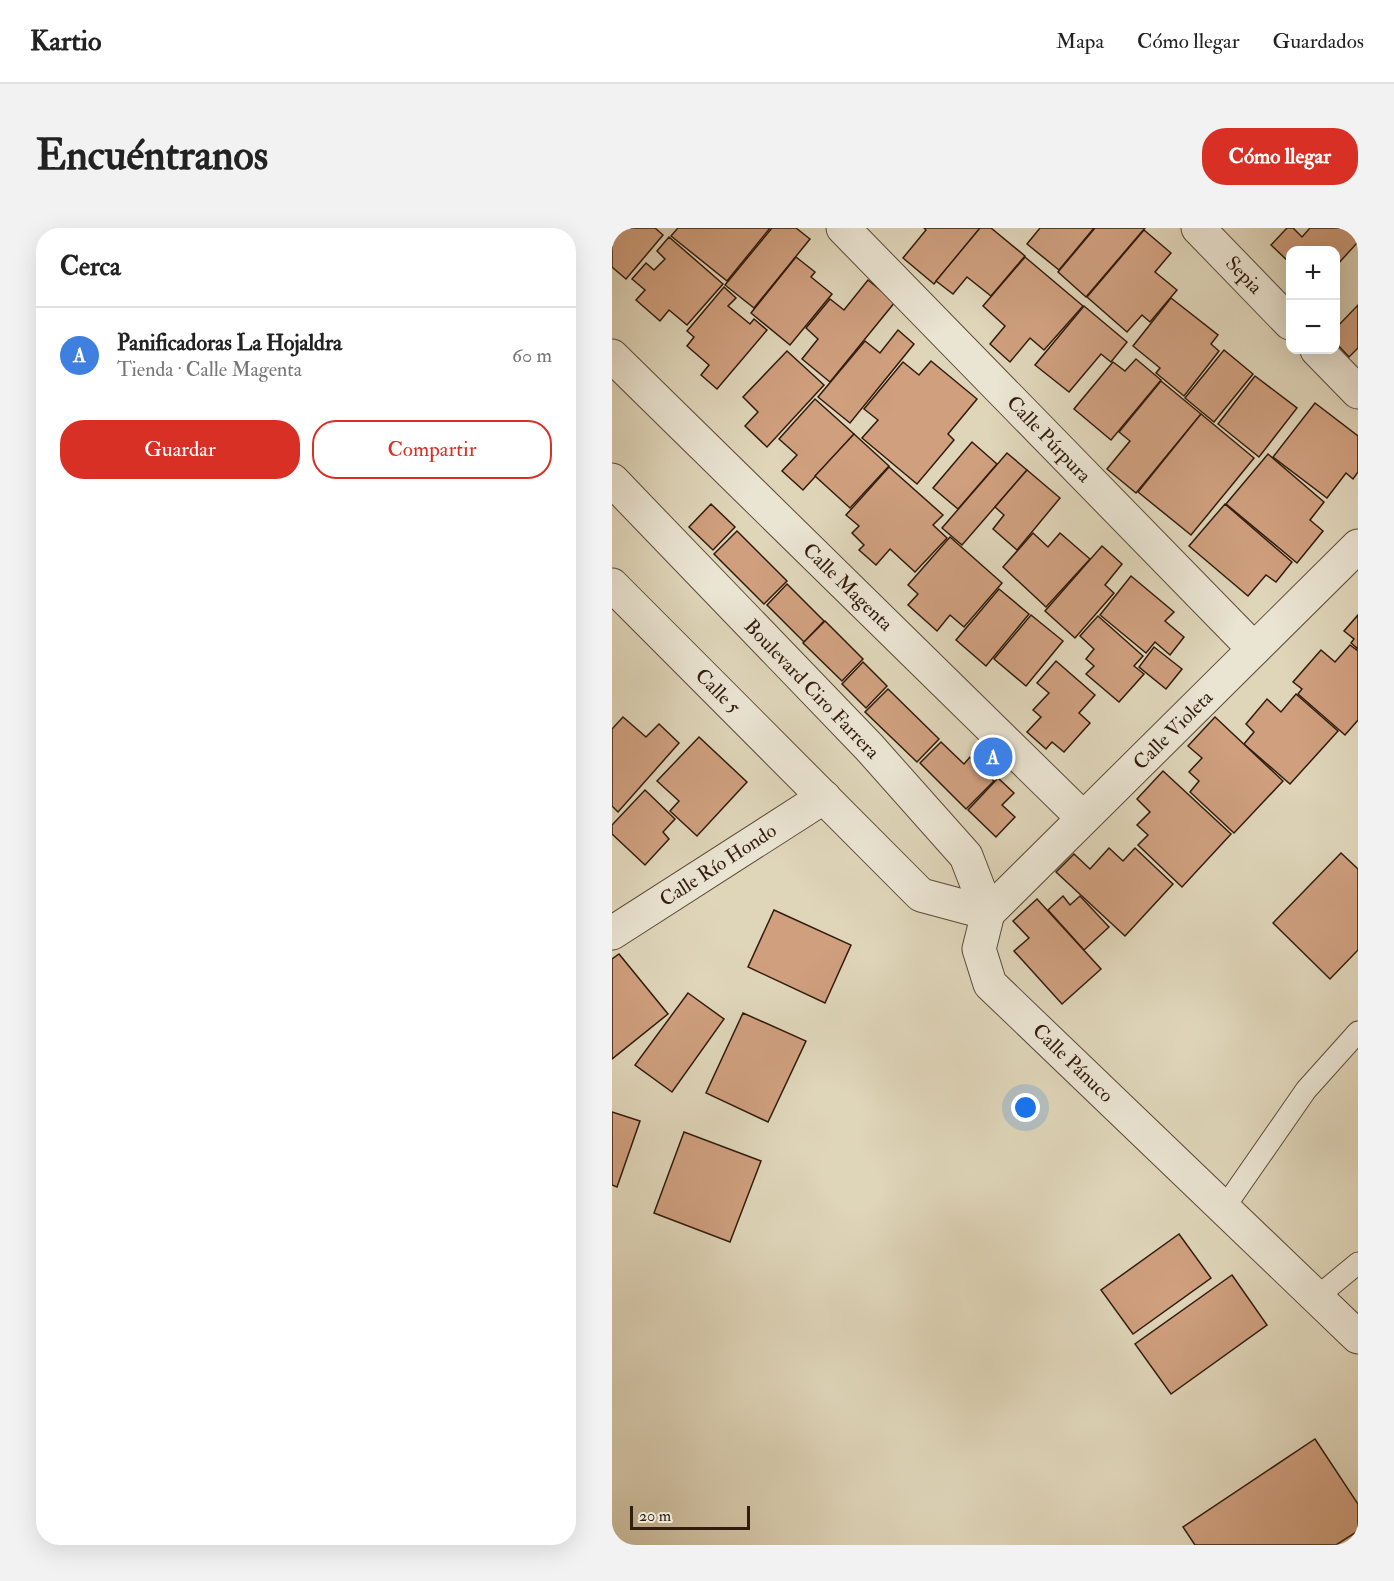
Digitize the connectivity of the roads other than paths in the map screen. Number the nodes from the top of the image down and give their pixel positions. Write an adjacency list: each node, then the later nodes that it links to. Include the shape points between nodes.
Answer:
1 (843, 228): 10 (street, Calle Púrpura)
2 (1198, 228): 3 (street, Sepia)
3 (1286, 319)
4 (1321, 354): 6 (street)
5 (612, 356): 12 (street, Calle Magenta)
6 (1358, 392)
7 (612, 480): 13 (street, Boulevard Ciro Farrera, via 869,747 966,856)
8 (1358, 546): 10 (street, Calle Violeta)
9 (612, 585): 11 (street, Calle 5)
10 (1254, 649): 12 (street, Calle Violeta)
11 (824, 797): 13 (street, via 921,895); 14 (street, Calle Río Hondo)
12 (1083, 819): 13 (street, Calle Violeta)
13 (988, 914): 16 (street, Calle Pánuco, via 979,949 990,984)
14 (612, 933)
15 (1358, 1032): 16 (lane, via 1306,1090)
16 (1224, 1208): 18 (street, Calle Pánuco)
17 (1358, 1263): 18 (lane)
18 (1317, 1297): 19 (street, Calle Pánuco)
19 (1358, 1336)

